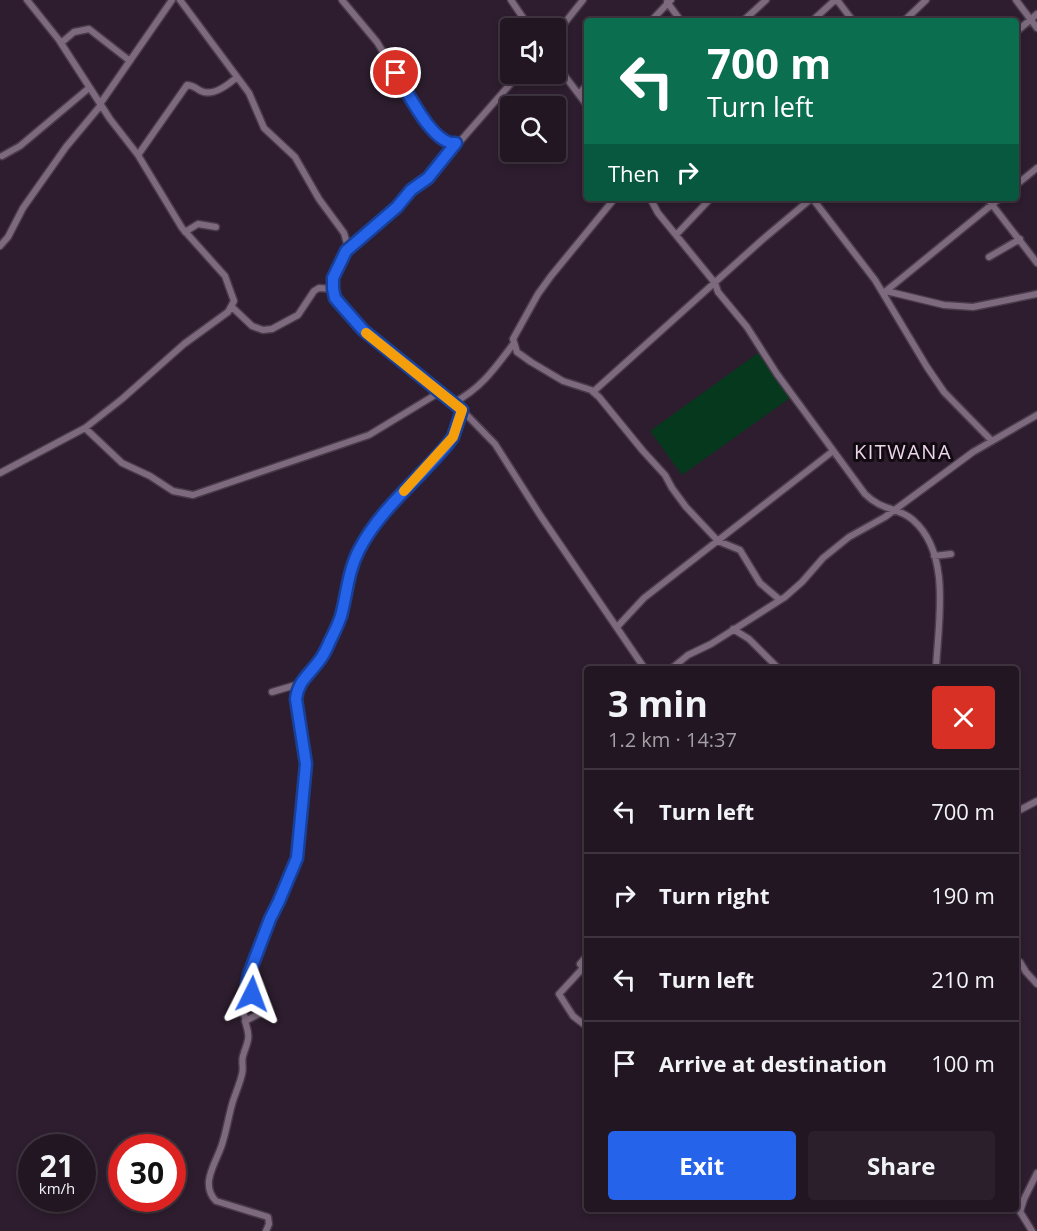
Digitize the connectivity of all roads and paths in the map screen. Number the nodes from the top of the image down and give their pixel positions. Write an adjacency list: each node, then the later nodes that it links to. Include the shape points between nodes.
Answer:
1 (27, 0): 24 (street)
2 (172, 0): 25 (street)
3 (180, 0): 26 (street)
4 (342, 0): 34 (street, via 377,42 435,133 444,142)
5 (511, 0): 13 (street)
6 (584, 0): 21 (street)
7 (766, 0): 16 (street)
8 (836, 0): 17 (street); 18 (street)
9 (927, 0): 19 (street)
10 (1016, 0): 20 (street)
11 (668, 1): 14 (street); 15 (street)
12 (1037, 14): 20 (street)
13 (523, 18)
14 (654, 18)
15 (679, 18)
16 (746, 18)
17 (815, 18)
18 (851, 18)
19 (907, 18)
20 (1030, 19): 22 (street); 23 (street)
21 (566, 22)
22 (1037, 28)
23 (1019, 29)
24 (61, 43): 25 (street, via 74,32 88,29); 29 (street)
25 (130, 61): 33 (street)
26 (237, 77): 35 (street, via 211,92 187,85); 52 (street, via 249,93 264,128 295,157 344,233)
27 (566, 77): 31 (street)
28 (510, 84): 34 (street)
29 (89, 88): 33 (street); 36 (street, via 20,146)
30 (584, 88): 31 (street)
31 (579, 94): 32 (street)
32 (584, 101)
33 (100, 104): 35 (street); 51 (street, via 23,208)
34 (456, 143): 52 (street, via 428,178)
35 (138, 155): 48 (street)
36 (2, 156)
37 (1037, 168): 38 (street)
38 (1019, 183)
39 (612, 201): 60 (street, via 538,294 516,332)
40 (651, 201): 49 (street)
41 (708, 201): 49 (street)
42 (808, 201): 55 (street)
43 (814, 201): 57 (street)
44 (989, 201): 46 (street)
45 (997, 201): 46 (street)
46 (992, 205): 50 (street); 57 (street)
47 (216, 227): 48 (street, via 198,224)
48 (185, 232): 59 (street, via 225,276)
49 (676, 235): 55 (street)
50 (1020, 239): 53 (street); 54 (street)
51 (0, 246)
52 (346, 251): 56 (street, via 333,278)
53 (990, 257)
54 (1037, 263)
55 (715, 283): 62 (street); 68 (street)
56 (333, 289): 59 (street, via 314,291 298,315 272,329 252,326); 61 (street, via 335,298 363,330)
57 (884, 292): 58 (street, via 973,307); 67 (street, via 944,392)
58 (1037, 294)
59 (232, 307): 66 (street)
60 (514, 343): 62 (street, via 518,352 538,367); 63 (street, via 481,384)
61 (440, 392): 63 (street); 66 (street, via 369,435 193,495 173,491 122,463)
62 (593, 392): 71 (street)
63 (453, 403): 64 (street)
64 (462, 410): 75 (street, via 495,444); 81 (street, via 453,437 364,541 351,571 334,634 321,659)
65 (1037, 415): 67 (street)
66 (85, 428): 69 (street)
67 (992, 441): 70 (street)
68 (833, 451): 70 (street, via 874,503); 71 (street)
69 (0, 473)
70 (893, 510): 73 (street, via 921,527); 74 (street, via 830,552)
71 (718, 541): 74 (street, via 740,550 760,583); 75 (street, via 644,598)
72 (951, 554): 73 (street)
73 (934, 556): 80 (street, via 941,600)
74 (780, 600): 76 (street)
75 (617, 627): 77 (street)
76 (733, 629): 78 (street); 79 (street)
77 (643, 666)
78 (675, 666)
79 (776, 666)
80 (935, 666)
81 (299, 684): 82 (street); 87 (street, via 296,699 306,766 297,858)
82 (272, 692)
83 (1037, 801): 84 (street)
84 (1019, 810)
85 (584, 959): 90 (street, via 580,964 583,968 559,994 573,1016)
86 (1020, 962): 88 (street)
87 (248, 981): 89 (street, via 240,1001); 89 (street, via 260,1012)
88 (1037, 984)
89 (246, 1020): 93 (street, via 248,1040 242,1058 243,1071 224,1141 212,1167 210,1185 212,1196 219,1203 268,1216)
90 (584, 1024)
91 (1037, 1173): 92 (street)
92 (1020, 1212): 94 (street)
93 (266, 1231)
94 (1032, 1231)

